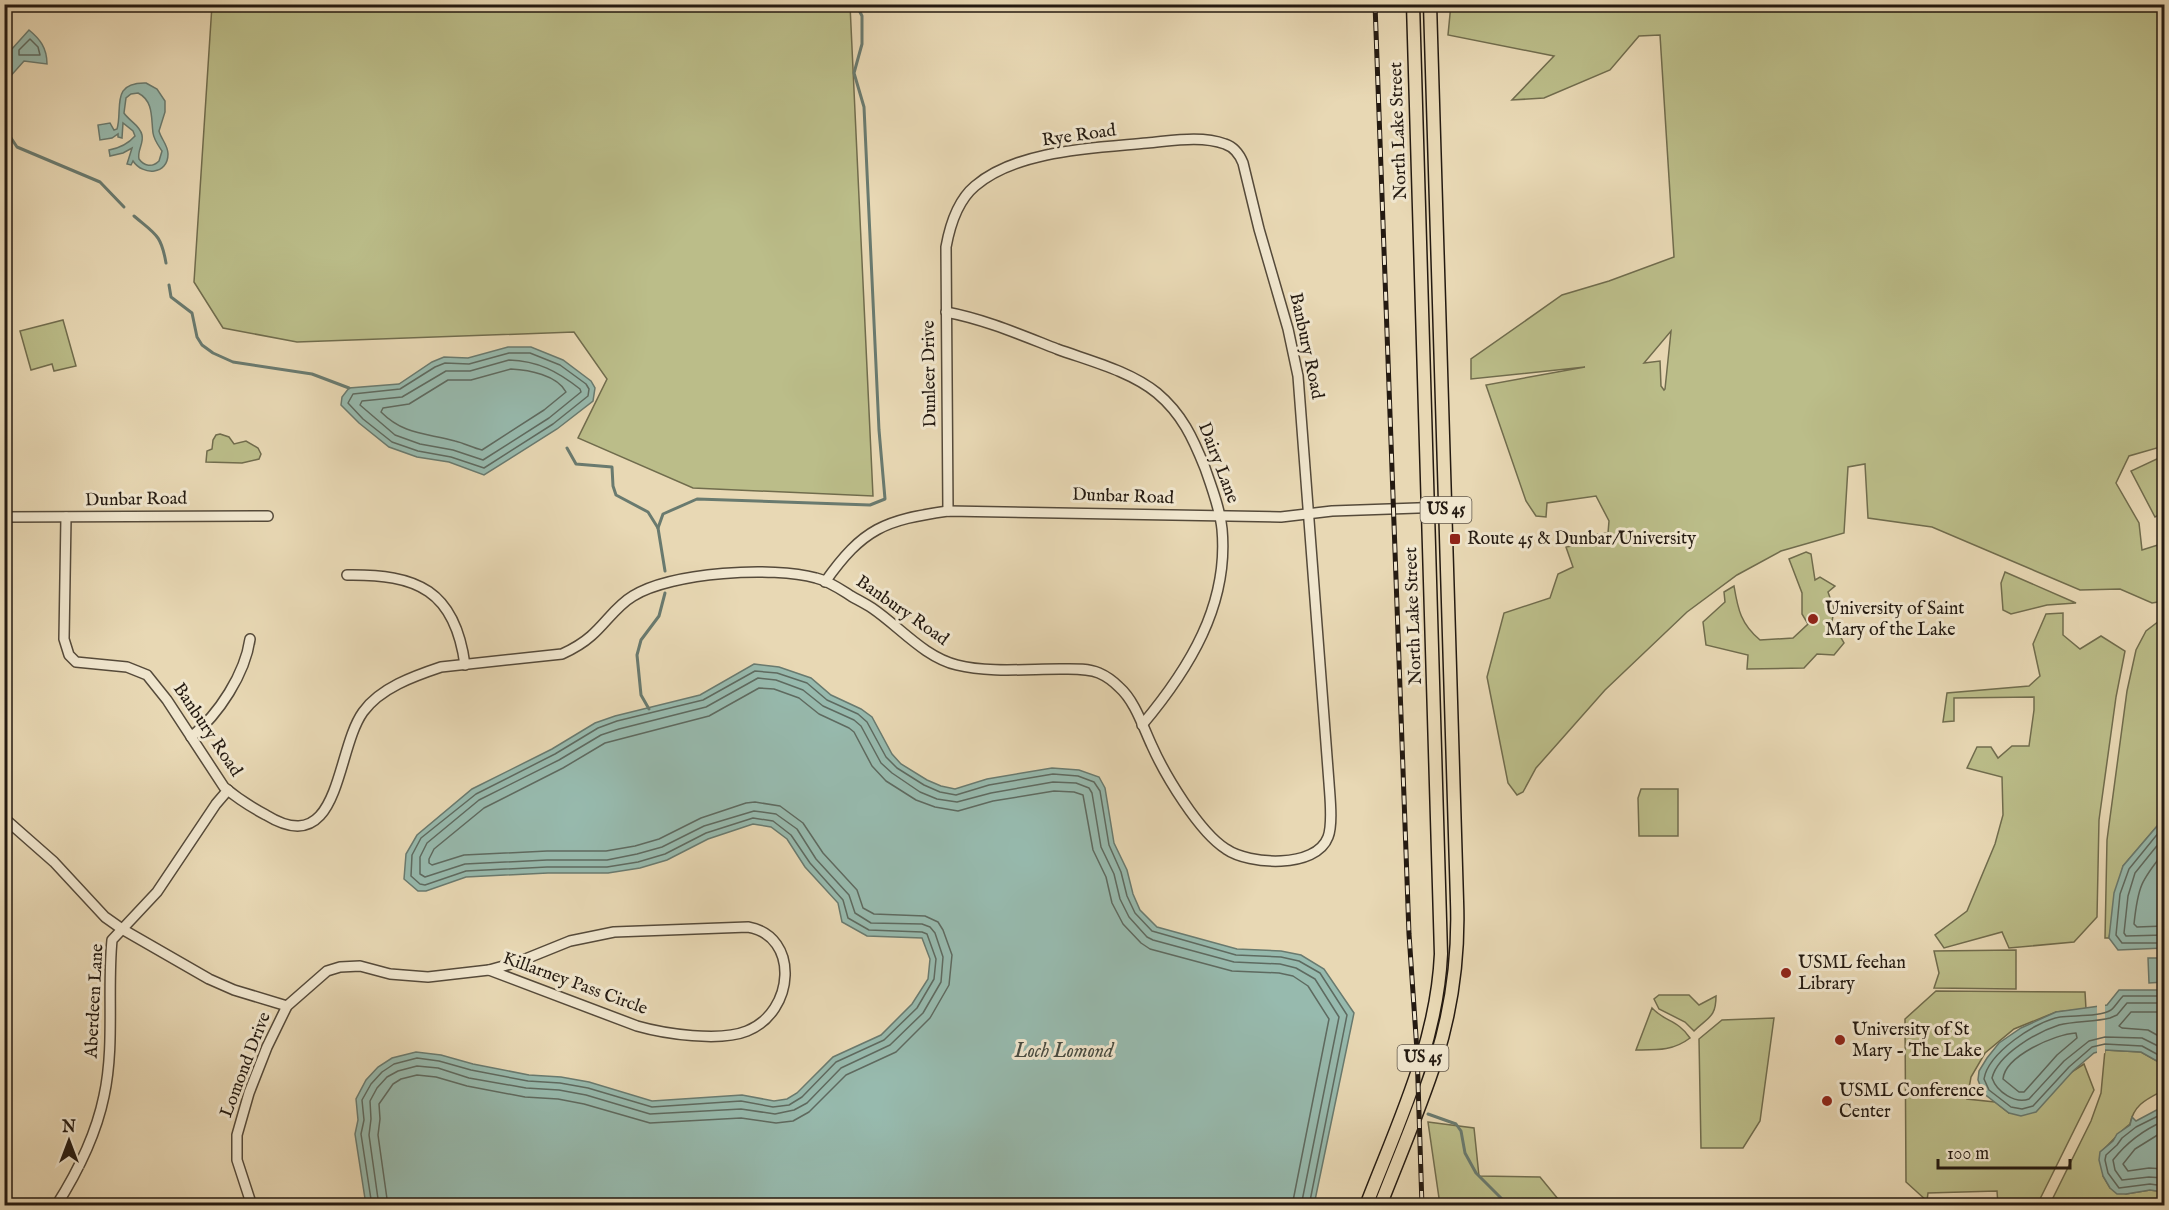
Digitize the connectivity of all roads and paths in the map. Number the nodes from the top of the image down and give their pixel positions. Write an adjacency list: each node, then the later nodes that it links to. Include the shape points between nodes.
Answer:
1 (1414, 9): 6 (main road, North Lake Street / US 45)
2 (1430, 9): 7 (main road, North Lake Street / US 45)
3 (1243, 162): 4 (street, Rye Road, via 1232,147 1203,140 1097,148 1027,161 993,174 972,188 955,213); 9 (street, Banbury Road, via 1298,376)
4 (948, 237): 5 (street, Dunleer Drive)
5 (946, 312): 8 (street, Dunleer Drive); 12 (street, Dairy Lane, via 974,318 1104,366 1155,392 1184,421)
6 (1429, 506): 7 (street, Dunbar Road); 9 (street, Dunbar Road); 27 (main road, North Lake Street / US 45, via 1441,968 1422,1061)
7 (1446, 507): 28 (main road, North Lake Street / US 45, via 1458,910 1456,963 1436,1059)
8 (948, 511): 12 (street, Dunbar Road); 15 (street, Dunbar Road, via 912,516 873,531 861,539)
9 (1308, 513): 12 (street, Dunbar Road); 18 (street, Banbury Road, via 1330,803 1325,843 1303,857 1284,861 1249,858 1227,850 1200,823 1181,796)
10 (268, 516): 13 (street, Dunbar Road)
11 (4, 517): 13 (street, Dunbar Road)
12 (1220, 517): 18 (street, Dairy Lane, via 1221,583 1212,613 1180,676)
13 (66, 518): 19 (street, Banbury Road, via 64,639 69,655 80,663 127,667 147,675)
14 (347, 575): 17 (street, via 393,576 432,594 456,624)
15 (825, 582): 17 (street, Banbury Road, via 800,575 755,573 672,581 634,596 592,636 562,654); 18 (street, Banbury Road, via 872,608 937,658 957,665 1099,673 1122,689)
16 (249, 639): 19 (street, via 235,683)
17 (465, 665): 20 (street, Banbury Road, via 423,673 395,686 370,705 350,738 326,809 309,825 277,822)
18 (1142, 726)
19 (191, 737): 20 (street, Banbury Road)
20 (228, 790): 22 (street, Aberdeen Lane, via 157,892)
21 (4, 818): 22 (street)
22 (122, 929): 24 (street, via 209,979); 25 (street, Aberdeen Lane, via 112,940 105,1096 82,1160)
23 (489, 970): 23 (street, Killarney Pass Circle, via 570,941 611,933 748,927 764,931 772,939 780,951 785,982 780,1003 766,1020 747,1031 716,1036 659,1032 630,1024); 24 (street, Killarney Pass Circle, via 428,977 390,974 360,966 340,967 327,972)
24 (287, 1006): 26 (street, Lomond Drive, via 249,1093 237,1135 237,1160)
25 (56, 1206)
26 (252, 1206)
27 (1366, 1206)
28 (1380, 1206)

